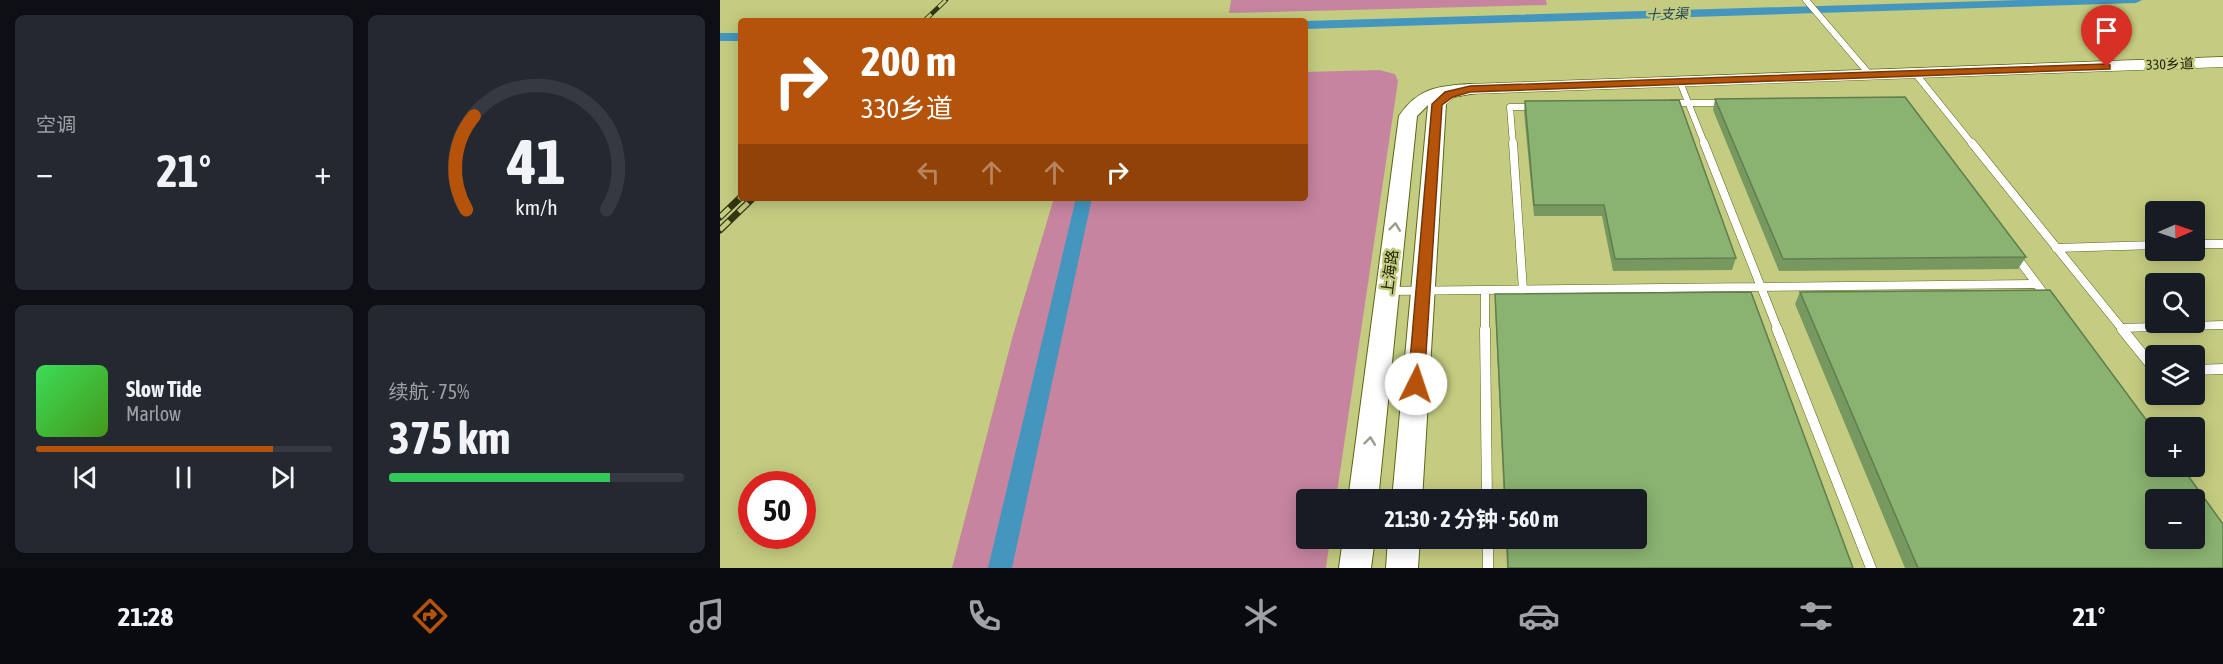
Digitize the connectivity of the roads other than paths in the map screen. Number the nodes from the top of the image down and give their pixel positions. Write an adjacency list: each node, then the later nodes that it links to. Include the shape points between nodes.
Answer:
1 (1806, 0): 4 (lane)
2 (2223, 62): 3 (street, 330乡道)
3 (1915, 73): 4 (street, 330乡道); 16 (lane)
4 (1870, 75): 5 (street, 330乡道)
5 (1680, 82): 6 (street, 330乡道); 7 (lane)
6 (1470, 89): 9 (street, 330乡道, via 1449,94); 21 (main road, 上海路, one-way to 6, via 1408,116 1422,99 1450,90)
7 (1689, 103): 8 (lane); 10 (lane); 18 (lane)
8 (1736, 103)
9 (1437, 104): 22 (main road)
10 (1665, 104)
11 (1546, 106): 20 (lane, via 1510,107)
12 (2205, 244): 13 (lane)
13 (2223, 244)
14 (2008, 245): 17 (lane)
15 (2145, 245): 16 (lane)
16 (2056, 248): 25 (lane)
17 (2037, 284): 18 (lane); 23 (lane)
18 (1761, 287): 20 (lane); 38 (lane)
19 (1485, 290): 20 (lane); 22 (lane); 31 (lane)
20 (1523, 290)
21 (1388, 291): 22 (lane); 29 (main road, 上海路, one-way to 21)
22 (1423, 291): 30 (main road)
23 (2051, 303)
24 (2223, 325): 25 (lane)
25 (2121, 328): 26 (lane)
26 (2145, 357)
27 (2223, 369): 28 (lane)
28 (2205, 370)
29 (1364, 489)
30 (1408, 489)
31 (1487, 489)
32 (1358, 549): 35 (main road)
33 (1403, 549): 36 (main road)
34 (1488, 549): 37 (lane)
35 (1355, 568)
36 (1402, 568)
37 (1488, 568)
38 (1871, 568)

